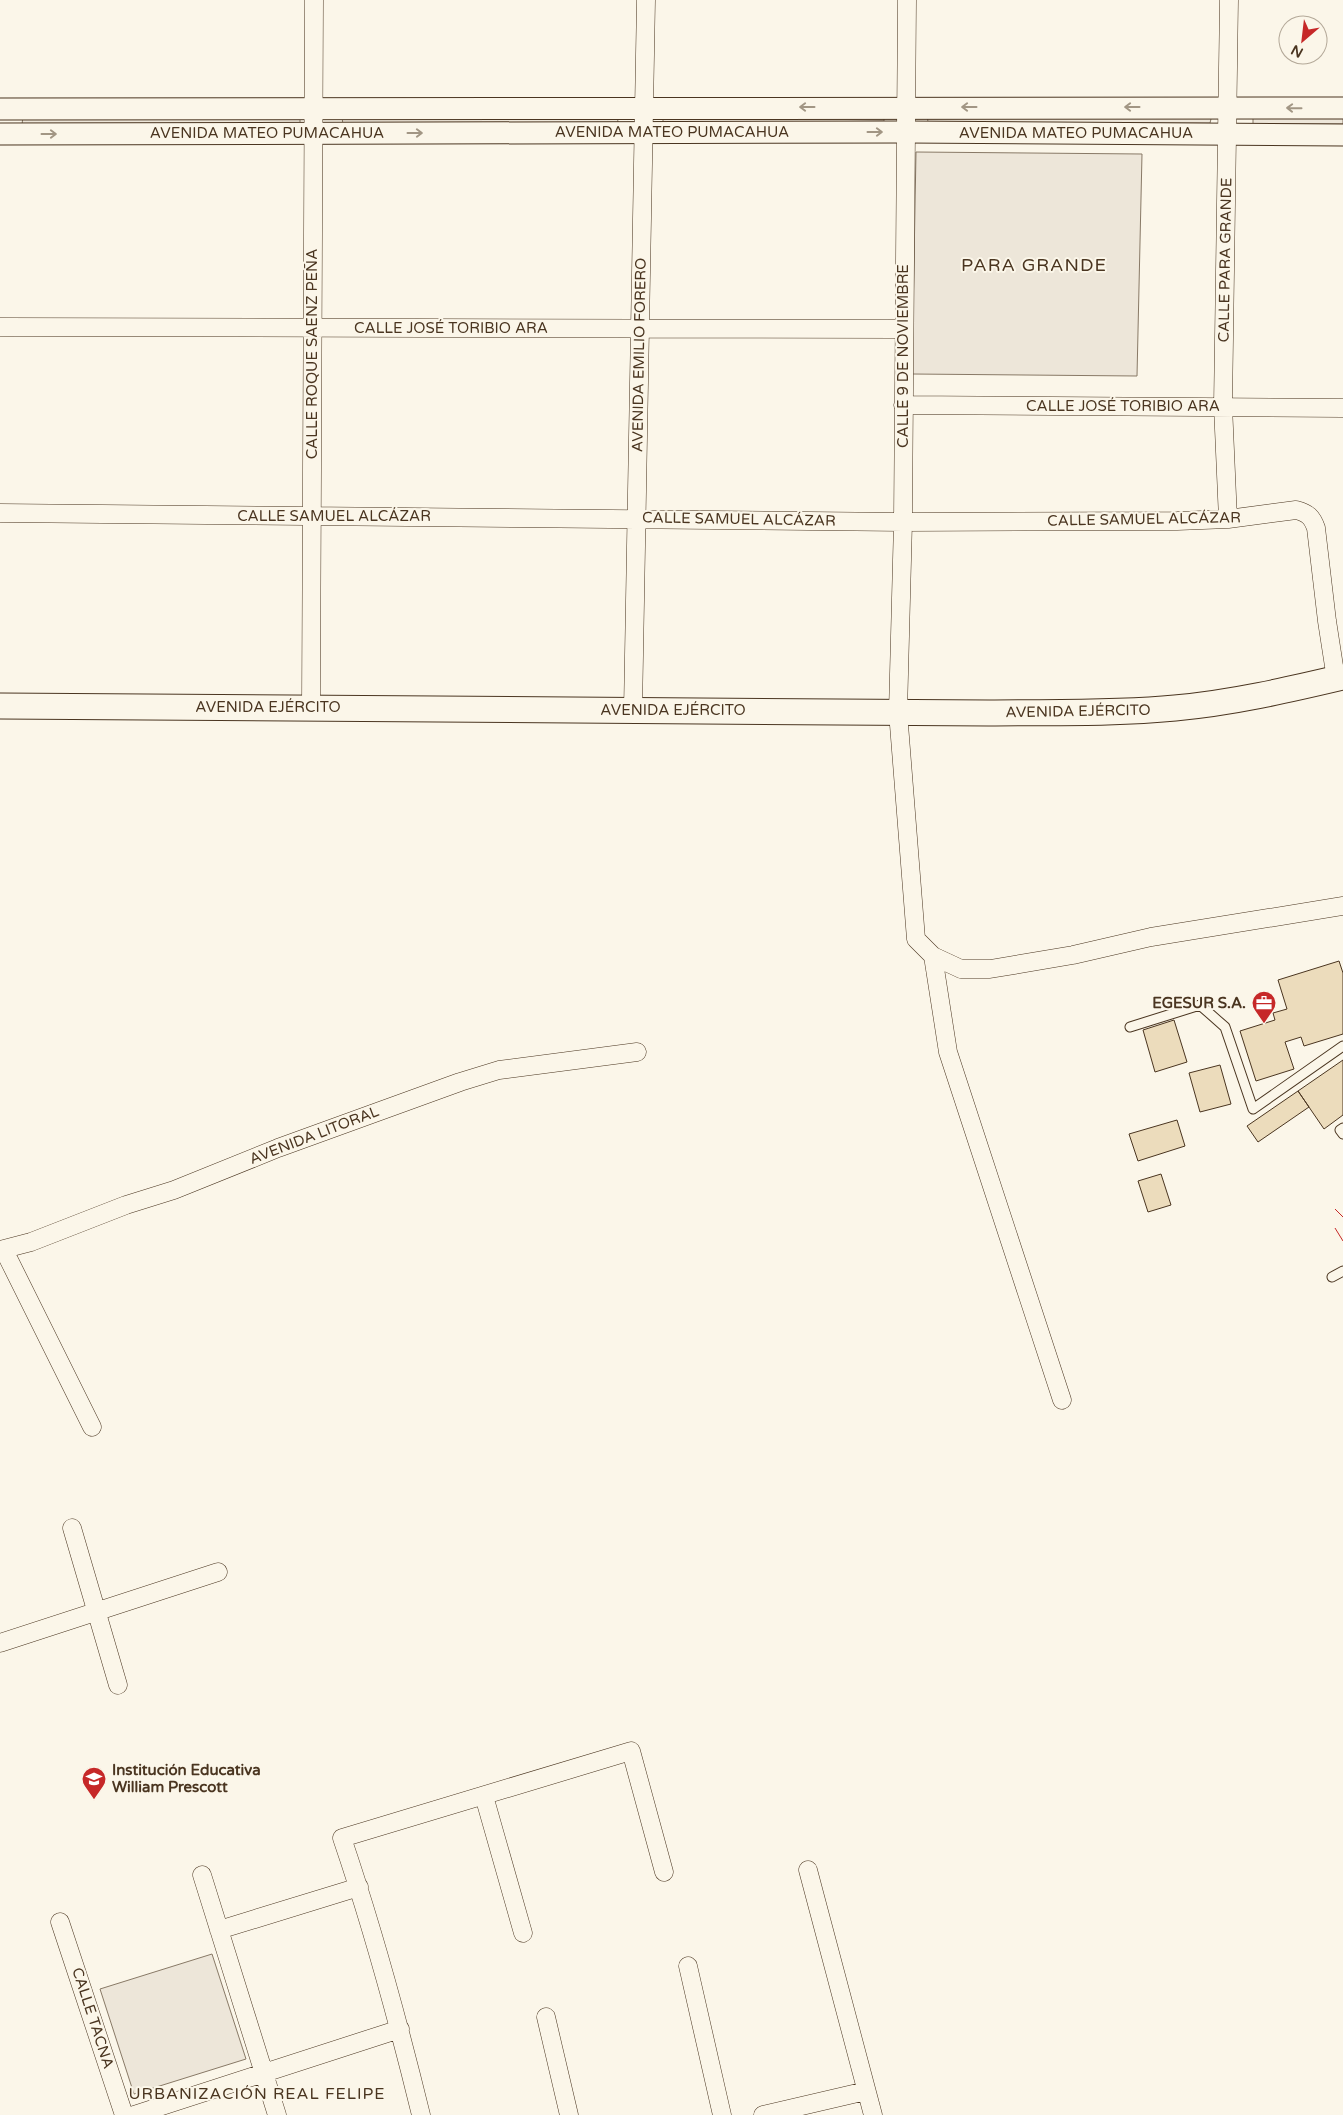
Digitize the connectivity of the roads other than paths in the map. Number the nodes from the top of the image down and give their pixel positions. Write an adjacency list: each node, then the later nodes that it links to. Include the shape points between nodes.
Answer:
1 (314, 0): 8 (street, CALLE ROQUE SAENZ PEÑA)
2 (646, 0): 5 (street, AVENIDA EMILIO FORERO)
3 (907, 0): 6 (street, CALLE 9 DE NOVIEMBRE)
4 (1229, 0): 7 (street, CALLE PARA GRANDE)
5 (644, 107): 6 (street, AVENIDA MATEO PUMACAHUA, one-way to 5); 8 (street, AVENIDA MATEO PUMACAHUA); 11 (street, AVENIDA EMILIO FORERO)
6 (906, 107): 7 (street, AVENIDA MATEO PUMACAHUA, one-way to 6); 12 (street, CALLE 9 DE NOVIEMBRE)
7 (1228, 107): 9 (street, AVENIDA MATEO PUMACAHUA, one-way to 7); 15 (street, CALLE PARA GRANDE)
8 (314, 108): 10 (street, AVENIDA MATEO PUMACAHUA); 13 (street, CALLE ROQUE SAENZ PEÑA)
9 (1343, 108)
10 (0, 109)
11 (643, 132): 12 (street, AVENIDA MATEO PUMACAHUA, one-way to 12); 13 (street, AVENIDA MATEO PUMACAHUA, one-way to 11); 19 (street, AVENIDA EMILIO FORERO)
12 (906, 132): 15 (street, AVENIDA MATEO PUMACAHUA); 20 (street, CALLE 9 DE NOVIEMBRE)
13 (314, 133): 14 (street, AVENIDA MATEO PUMACAHUA, one-way to 13); 18 (street, CALLE ROQUE SAENZ PEÑA)
14 (0, 134)
15 (1227, 134): 16 (street, AVENIDA MATEO PUMACAHUA); 22 (street, CALLE PARA GRANDE)
16 (1343, 134)
17 (0, 327): 18 (street, CALLE JOSÉ TORIBIO ARA)
18 (312, 328): 19 (street, CALLE JOSÉ TORIBIO ARA); 25 (street, CALLE ROQUE SAENZ PEÑA)
19 (640, 328): 20 (street, CALLE JOSÉ TORIBIO ARA); 26 (street, AVENIDA EMILIO FORERO)
20 (903, 329): 21 (street, CALLE 9 DE NOVIEMBRE)
21 (903, 405): 22 (street, CALLE JOSÉ TORIBIO ARA); 28 (street, CALLE 9 DE NOVIEMBRE)
22 (1223, 406): 23 (street, CALLE JOSÉ TORIBIO ARA); 27 (street, CALLE PARA GRANDE)
23 (1343, 408)
24 (0, 513): 25 (street, CALLE SAMUEL ALCÁZAR)
25 (312, 516): 26 (street, CALLE SAMUEL ALCÁZAR); 31 (street, CALLE ROQUE SAENZ PEÑA)
26 (636, 518): 28 (street, CALLE SAMUEL ALCÁZAR); 32 (street, AVENIDA EMILIO FORERO)
27 (1228, 519): 28 (street, CALLE SAMUEL ALCÁZAR); 29 (street, CALLE SAMUEL ALCÁZAR, via 1296,510 1306,512 1312,519 1316,528 1327,621)
28 (903, 522): 33 (street, CALLE 9 DE NOVIEMBRE)
29 (1340, 678): 33 (main road, AVENIDA EJÉRCITO, via 1175,708 1103,712)
30 (0, 706): 31 (main road, AVENIDA EJÉRCITO)
31 (311, 708): 32 (main road, AVENIDA EJÉRCITO)
32 (633, 710): 33 (main road, AVENIDA EJÉRCITO)
33 (898, 712): 35 (street, CALLE 9 DE NOVIEMBRE, via 916,939)
34 (1343, 906): 35 (street, via 1152,937 1073,955 990,968 961,969)
35 (933, 956): 44 (street, via 948,1052)
36 (1130, 1027): 37 (lane, via 1200,1005 1225,1027 1253,1109)
37 (1343, 1046)
38 (637, 1052): 41 (street, AVENIDA LITORAL, via 499,1070 460,1082 174,1190)
39 (1343, 1128): 40 (lane, via 1340,1130)
40 (1343, 1134)
41 (2, 1250): 45 (street)
42 (1343, 1271): 43 (lane)
43 (1332, 1278)
44 (1062, 1400)
45 (92, 1427)
46 (72, 1528): 48 (street)
47 (218, 1572): 48 (street)
48 (96, 1611): 49 (street); 50 (street)
49 (0, 1643)
50 (118, 1684)
51 (484, 1796): 53 (street, via 631,1751); 55 (street, via 342,1838); 58 (street)
52 (808, 1870): 63 (street)
53 (664, 1872)
54 (202, 1875): 57 (street)
55 (359, 1887): 57 (street); 61 (street)
56 (60, 1922): 64 (street, CALLE TACNA)
57 (219, 1930): 62 (street)
58 (523, 1933)
59 (688, 1966): 69 (street)
60 (546, 2017): 68 (street)
61 (400, 2030): 62 (street); 67 (street)
62 (265, 2073): 65 (street); 66 (street)
63 (866, 2091): 70 (street); 71 (street)
64 (124, 2115)
65 (134, 2115)
66 (277, 2115)
67 (421, 2115)
68 (569, 2115)
69 (722, 2115)
70 (763, 2115)
71 (873, 2115)

